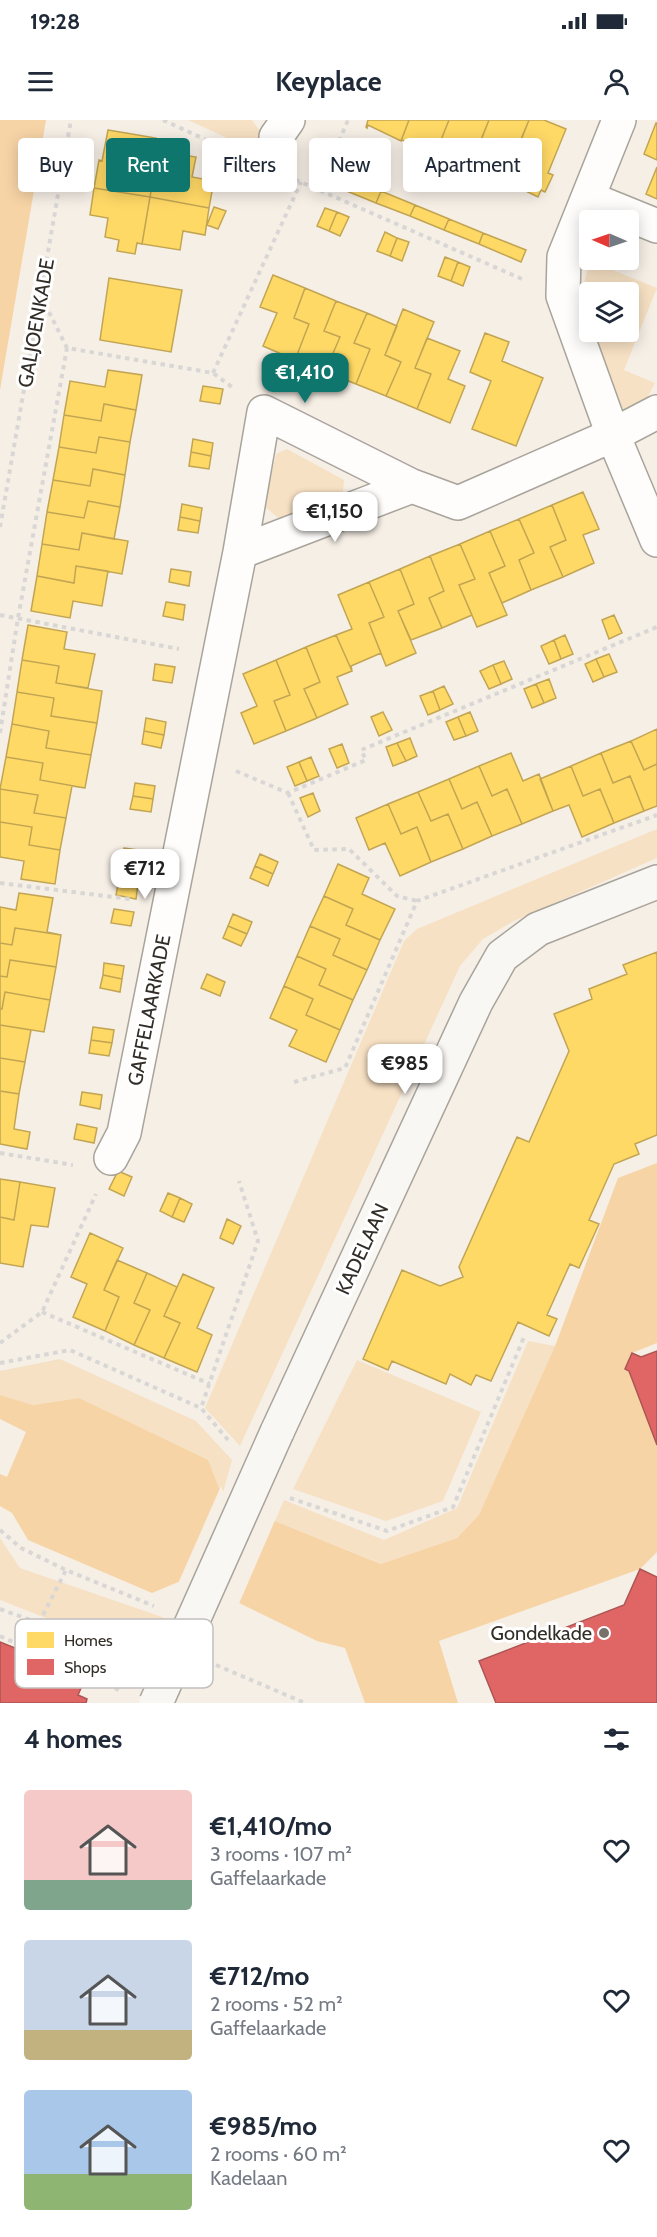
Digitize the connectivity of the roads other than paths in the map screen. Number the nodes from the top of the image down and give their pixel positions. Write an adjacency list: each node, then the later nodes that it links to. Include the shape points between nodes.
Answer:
1 (619, 120): 2 (street)
2 (588, 198): 3 (street); 5 (street, via 564,257 563,296)
3 (657, 225)
4 (657, 412): 5 (street)
5 (613, 435): 6 (street, via 458,502); 7 (street)
6 (412, 486): 8 (street); 8 (street, GAFFELAARKADE, via 264,412)
7 (657, 540)
8 (240, 552): 10 (street, GAFFELAARKADE, via 124,1133)
9 (657, 882): 11 (street, KADELAAN, bridge, via 538,929 502,956 476,1002)
10 (109, 1164)
11 (194, 1619)
12 (163, 1688): 13 (street, KADELAAN, bridge)
13 (156, 1703)

